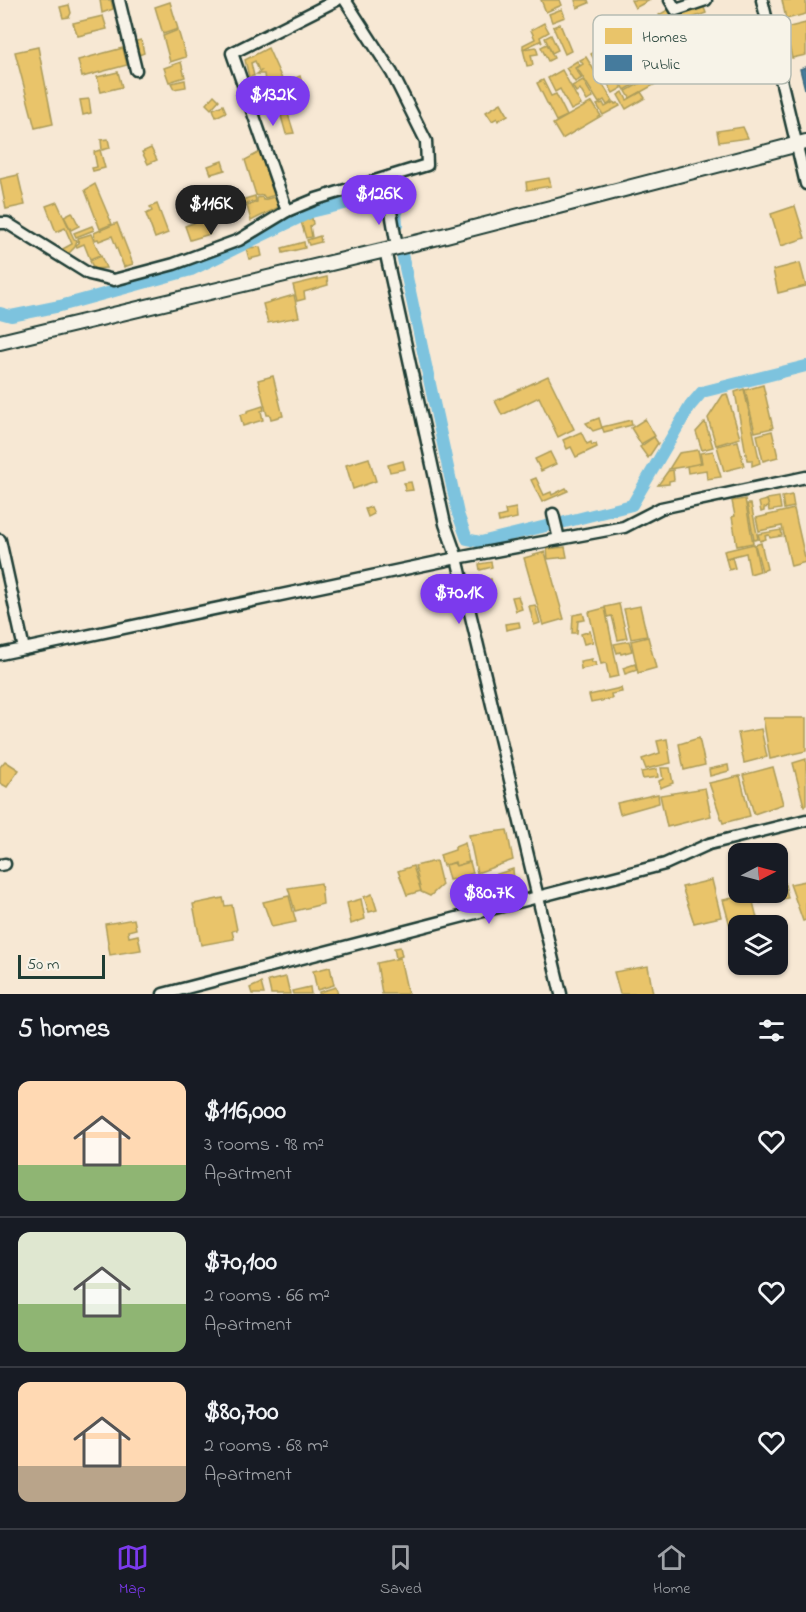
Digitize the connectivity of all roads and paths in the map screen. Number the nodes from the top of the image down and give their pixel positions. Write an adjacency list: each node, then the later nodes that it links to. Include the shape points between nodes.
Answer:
1 (119, 0): 8 (street)
2 (337, 0): 13 (street, via 232,53)
3 (345, 0): 11 (street, via 392,73 426,141 427,165)
4 (670, 0): 5 (street, via 676,10)
5 (706, 0)
6 (762, 0): 7 (street)
7 (766, 15)
8 (136, 70)
9 (785, 84): 10 (street)
10 (801, 144): 12 (street); 15 (street)
11 (388, 182): 13 (street, via 316,199); 15 (street)
12 (806, 184)
13 (287, 212): 14 (street, via 239,240 174,264 114,280 89,274 7,223)
14 (0, 223)
15 (391, 249): 16 (street); 21 (street, via 445,524)
16 (0, 342)
17 (806, 477): 19 (street, via 661,508 624,527)
18 (553, 514): 19 (street)
19 (559, 539): 21 (street)
20 (0, 540): 22 (street)
21 (458, 558): 22 (street); 25 (street)
22 (24, 649): 23 (street)
23 (0, 654)
24 (806, 820): 25 (street, via 709,844 664,864)
25 (539, 898): 26 (street); 27 (street)
26 (163, 994)
27 (561, 994)

